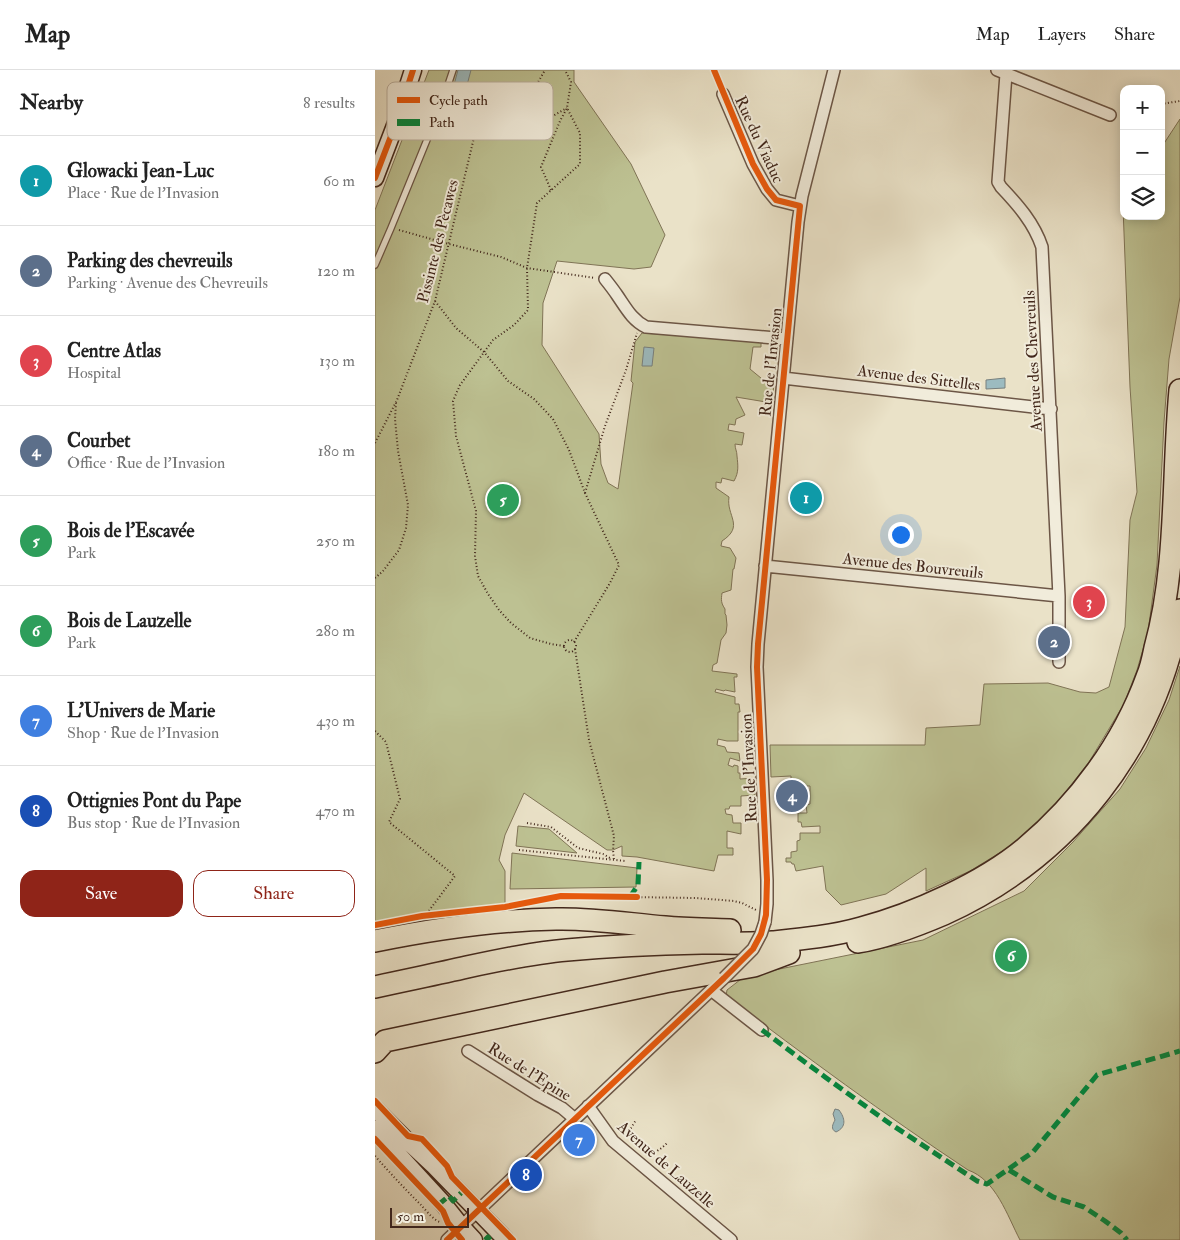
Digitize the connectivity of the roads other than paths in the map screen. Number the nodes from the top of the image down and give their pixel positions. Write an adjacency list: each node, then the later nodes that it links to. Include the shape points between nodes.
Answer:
1 (413, 70): 5 (main road)
2 (453, 70): 6 (lane)
3 (834, 70): 12 (street, Rue de l'Invasion)
4 (1002, 72): 8 (street); 18 (street, Avenue des Chevreuils, via 998,182 1031,222 1042,246)
5 (409, 82)
6 (449, 82)
7 (723, 94): 12 (street, Rue du Viaduc, via 767,189 776,200)
8 (1110, 115)
9 (390, 140): 11 (main road)
10 (427, 140): 13 (lane)
11 (375, 178)
12 (800, 206): 15 (street, Rue de l'Invasion)
13 (375, 265)
14 (605, 279): 15 (street, via 632,317 647,328)
15 (787, 339): 16 (street, Rue de l'Invasion)
16 (783, 378): 18 (street, Avenue des Sittelles); 19 (street, Rue de l'Invasion)
17 (1180, 390): 23 (highway, via 1173,536 1160,631 1148,676 1125,727 1079,795 1023,850 961,889)
18 (1051, 409): 20 (street, Avenue des Chevreuils)
19 (765, 566): 20 (street, Avenue des Bouvreuils); 27 (street, Rue de l'Invasion, bridge, via 757,644 767,880 765,919 753,948)
20 (1059, 596): 22 (street, Avenue des Chevreuils)
21 (1180, 610): 25 (highway, via 1162,681 1139,730 1114,773 1062,836 1002,883 931,920 861,942)
22 (1059, 662)
23 (906, 913): 24 (highway, via 847,924 766,931 557,919 422,931); 26 (highway, via 861,928 771,942 653,944 516,956)
24 (375, 941)
25 (789, 953): 28 (highway, via 563,963 518,969); 30 (highway, via 754,966 665,982)
26 (375, 987)
27 (711, 990): 29 (street); 32 (street, Rue de l'Invasion)
28 (375, 1000)
29 (762, 1030)
30 (378, 1046)
31 (468, 1051): 34 (street, Rue de l'Epine)
32 (588, 1106): 34 (street, Rue de l'Invasion); 40 (street, Avenue de Lauzelle, via 613,1141)
33 (375, 1109): 36 (main road)
34 (575, 1119): 36 (street, Rue de l'Invasion)
35 (375, 1129): 37 (main road, via 442,1202)
36 (479, 1211): 37 (street, Rue de l'Invasion); 39 (main road)
37 (451, 1228): 38 (main road)
38 (474, 1240)
39 (506, 1240)
40 (731, 1240)

